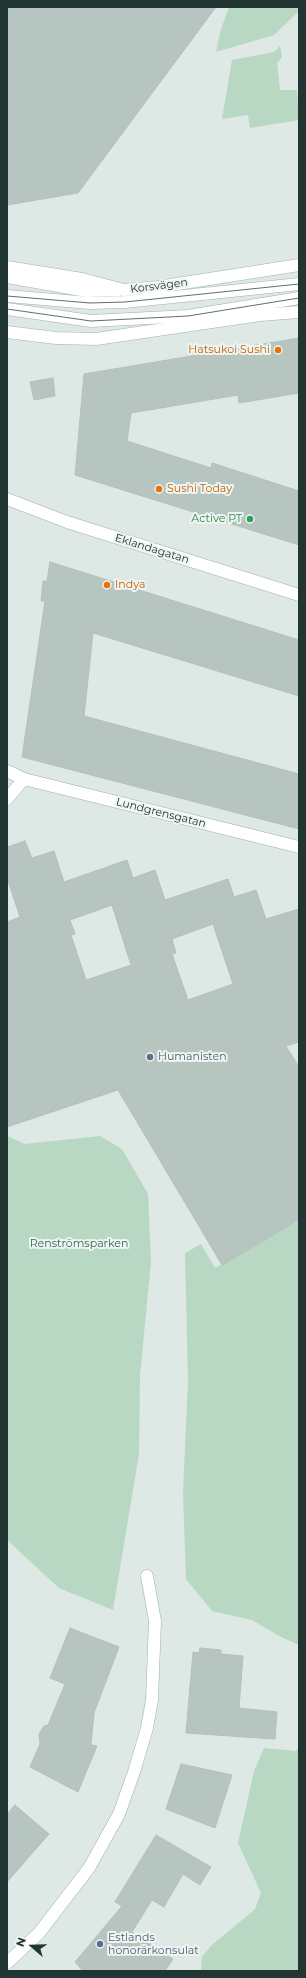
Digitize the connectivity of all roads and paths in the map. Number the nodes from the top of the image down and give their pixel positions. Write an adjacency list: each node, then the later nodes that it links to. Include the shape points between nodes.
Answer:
1 (294, 266): 5 (street, Korsvägen)
2 (7, 267): 5 (street, Korsvägen, via 82,279)
3 (7, 277): 5 (street, via 87,291)
4 (299, 284): 6 (street, via 118,302 90,303)
5 (124, 290)
6 (7, 296)
7 (299, 298): 8 (street, via 188,316 92,321)
8 (7, 309)
9 (299, 312): 10 (street, via 260,315 96,339 56,338)
10 (7, 332)
11 (7, 499): 12 (street, Eklandagatan, via 67,522)
12 (299, 595)
13 (7, 771): 14 (street, Lundgrensgatan)
14 (24, 779): 15 (street); 16 (street, Lundgrensgatan)
15 (7, 800)
16 (299, 847)
17 (147, 1576): 18 (street, via 155,1621 152,1700 132,1780 119,1814 89,1868 40,1933)
18 (7, 1963)

